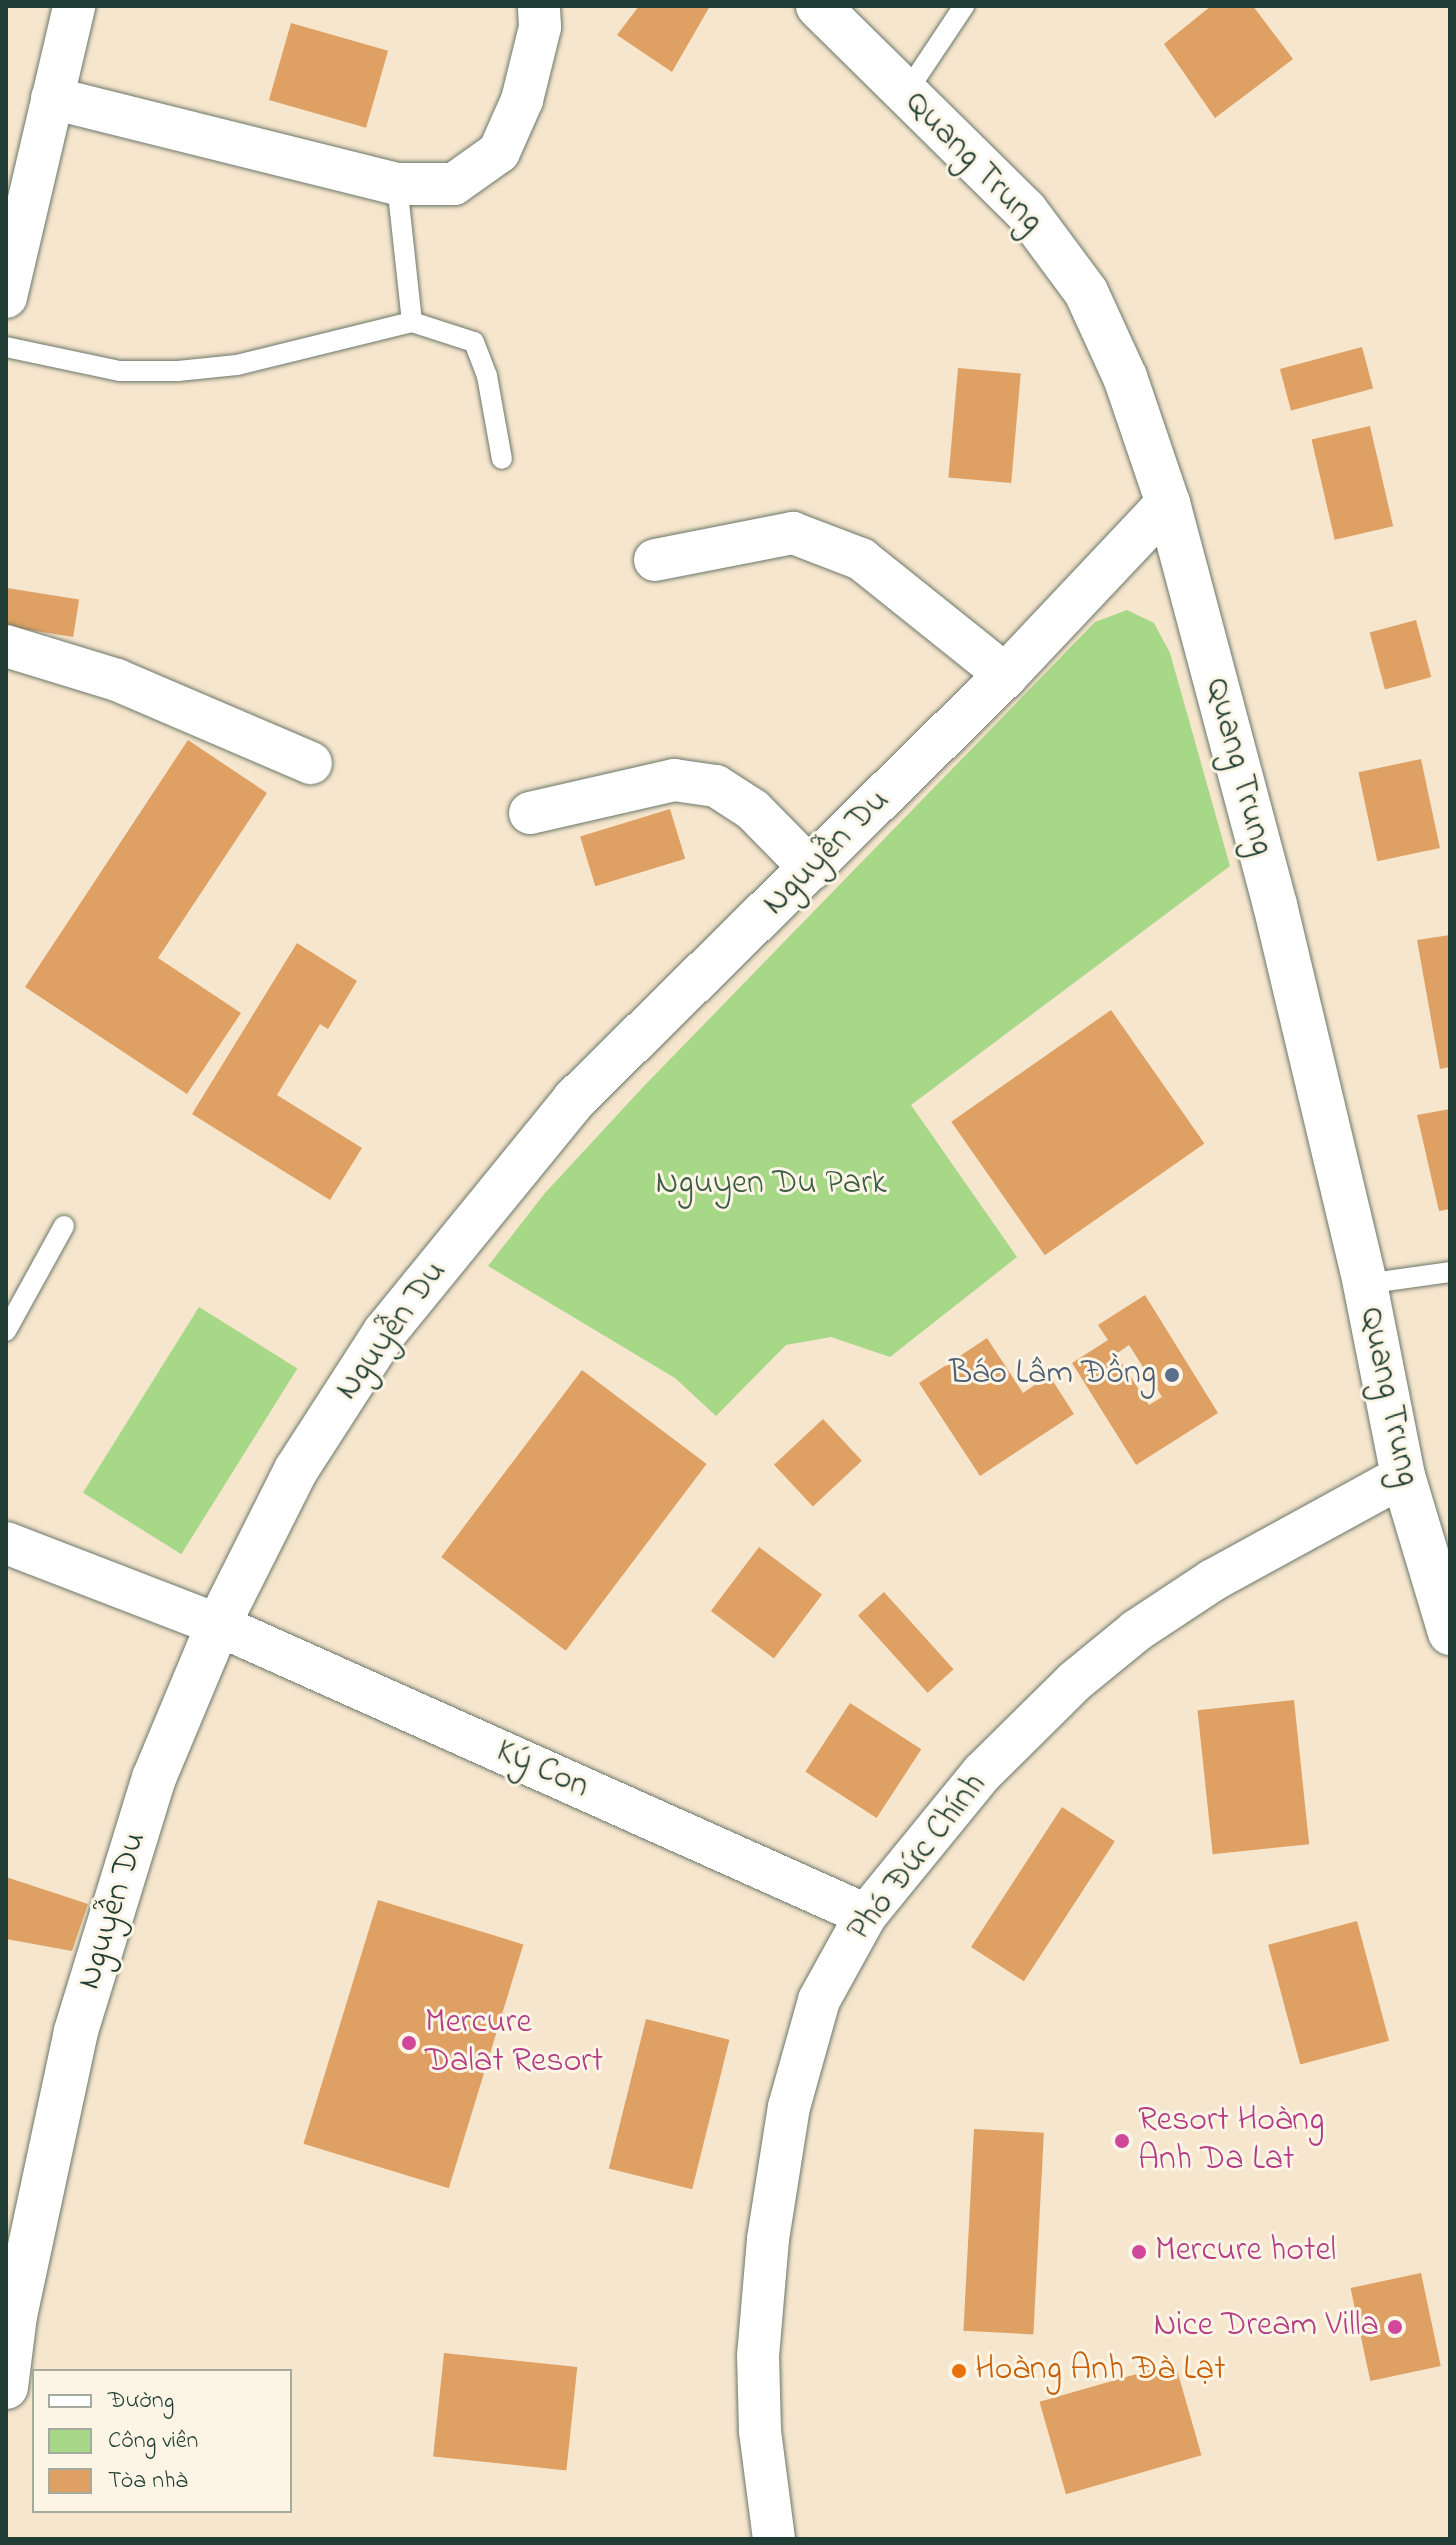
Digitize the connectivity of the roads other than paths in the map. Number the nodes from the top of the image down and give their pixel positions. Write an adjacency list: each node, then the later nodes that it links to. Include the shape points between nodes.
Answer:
1 (74, 6): 6 (street)
2 (539, 6): 7 (street, via 540,27 522,100 499,152 454,184)
3 (818, 6): 5 (street, Quang Trung)
4 (964, 6): 5 (lane)
5 (906, 93): 12 (street, Quang Trung, via 1026,211 1086,292 1125,377)
6 (52, 98): 7 (street); 8 (street)
7 (397, 184): 9 (lane)
8 (6, 297)
9 (412, 322): 10 (lane, via 237,365 178,371 120,371); 11 (lane, via 474,342 487,376)
10 (6, 347)
11 (502, 459)
12 (1168, 503): 15 (street, Nguyễn Du); 21 (street, Quang Trung, via 1275,905)
13 (655, 560): 15 (street, via 793,533 861,559)
14 (6, 646): 16 (street, via 117,680)
15 (1006, 675): 18 (street, Nguyễn Du)
16 (311, 763)
17 (530, 813): 18 (street, via 674,780 716,786 753,810)
18 (811, 869): 25 (street, Nguyễn Du, via 574,1100 385,1332 296,1470)
19 (64, 1226): 22 (lane)
20 (1450, 1272): 21 (lane)
21 (1365, 1284): 23 (street, Quang Trung)
22 (6, 1331)
23 (1403, 1476): 26 (street, Quang Trung); 27 (street, Phó Đức Chính, via 1213,1580 1136,1631 1075,1681 982,1773)
24 (6, 1543): 25 (street, Ký Con)
25 (218, 1625): 27 (street, Ký Con); 28 (street, Nguyễn Du, via 154,1778 76,2031)
26 (1450, 1633)
27 (866, 1915): 30 (street, Phó Đức Chính, via 819,2000 789,2107 768,2239 758,2356 760,2431)
28 (10, 2315): 29 (street, Nguyễn Du)
29 (6, 2387)
30 (774, 2539)

